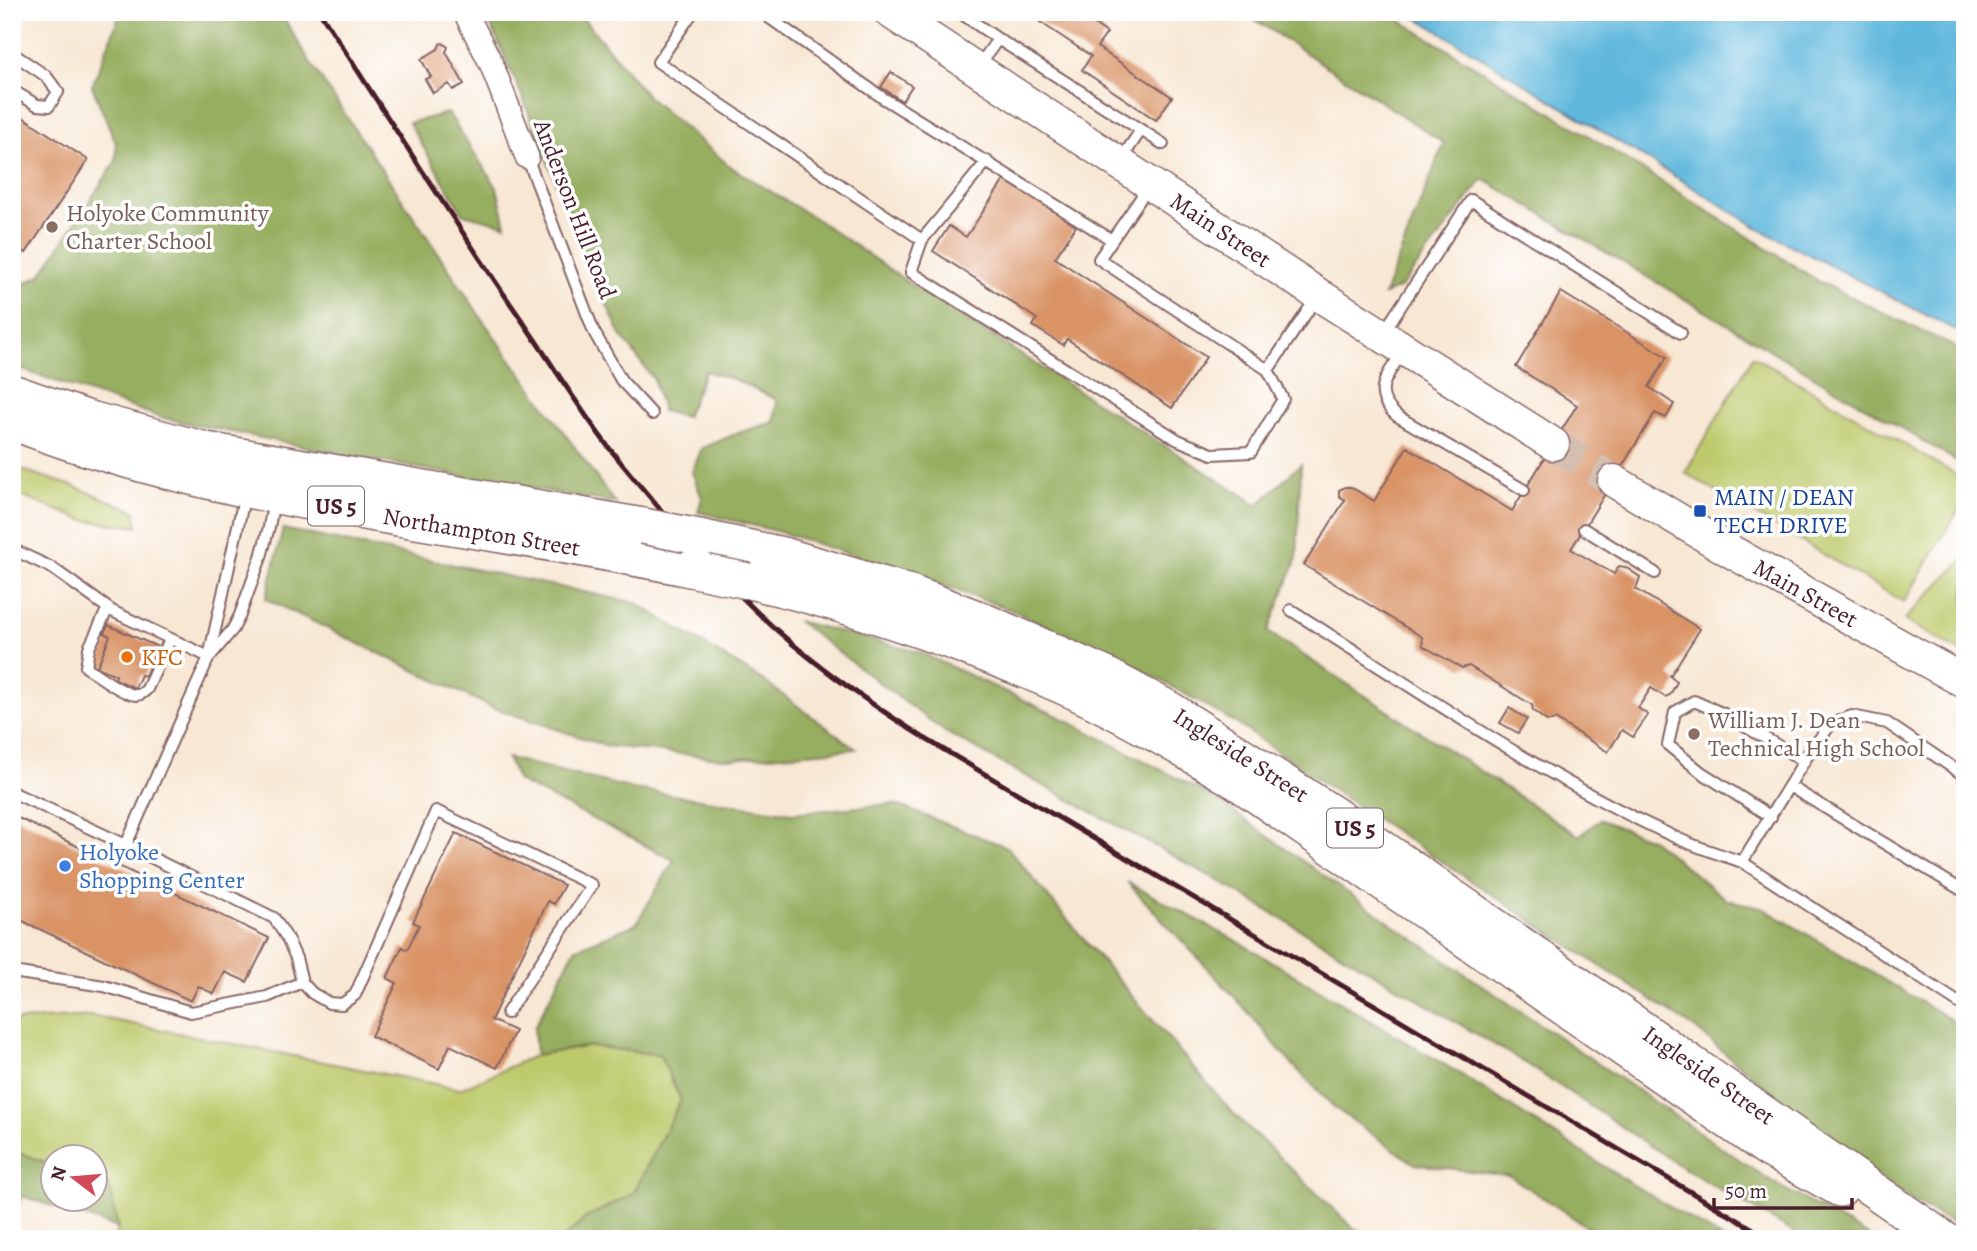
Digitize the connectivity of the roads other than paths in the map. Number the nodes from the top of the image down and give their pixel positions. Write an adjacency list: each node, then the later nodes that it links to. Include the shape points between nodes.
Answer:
1 (466, 12): 12 (street, Anderson Hill Road)
2 (693, 12): 16 (lane, via 657,62)
3 (761, 12): 13 (lane, via 883,98)
4 (890, 12): 8 (main road, Main Street)
5 (959, 12): 6 (lane)
6 (998, 39): 8 (lane); 10 (lane)
7 (12, 52): 9 (lane, via 46,76 58,92 49,106 37,105)
8 (977, 69): 14 (main road, Main Street)
9 (12, 90)
10 (1140, 130): 11 (lane); 14 (lane)
11 (1163, 144)
12 (527, 157): 23 (lane, Anderson Hill Road, via 594,332 621,380)
13 (987, 161): 16 (lane); 17 (lane)
14 (1119, 163): 15 (main road, Main Street)
15 (1150, 184): 17 (lane); 18 (main road, Main Street)
16 (922, 240): 21 (lane, via 911,272 1178,440 1212,454 1251,452 1283,399)
17 (1112, 240): 21 (lane, via 1099,258)
18 (1319, 295): 20 (main road, Main Street); 21 (lane)
19 (1681, 333): 20 (lane, via 1471,200)
20 (1392, 342): 25 (main road, Main Street); 28 (lane, via 1382,388 1386,407)
21 (1268, 370)
22 (12, 392): 26 (main road, Northampton Street / US 5, via 76,415 206,450)
23 (652, 414)
24 (12, 422): 26 (main road, Northampton Street / US 5, via 130,461)
25 (1553, 444)
26 (263, 477): 29 (main road, Northampton Street / US 5); 32 (main road, Northampton Street / US 5); 37 (lane); 37 (lane, via 269,527 261,557 233,629)
27 (1614, 481): 38 (main road, Main Street)
28 (1524, 490)
29 (643, 526): 52 (main road, Ingleside Street / US 5, bridge, via 783,555 911,593 1030,640 1169,709 1335,815)
30 (1584, 529): 33 (lane)
31 (12, 549): 34 (lane, via 52,568)
32 (678, 567): 51 (main road, Ingleside Street / US 5, bridge, via 813,597 942,638 1097,702 1164,738 1239,783 1770,1150)
33 (1655, 573)
34 (108, 608): 36 (lane); 36 (lane, via 89,648 86,667 107,682 141,694)
35 (1291, 611): 45 (lane, via 1556,776 1679,839)
36 (170, 639): 37 (lane)
37 (209, 657): 44 (lane)
38 (1965, 682)
39 (1804, 761): 40 (lane, via 1831,724 1852,716 1886,723); 41 (lane); 43 (lane, via 1694,701 1675,712 1668,745)
40 (1965, 776)
41 (1789, 786): 43 (lane); 46 (lane)
42 (12, 792): 44 (lane)
43 (1771, 817): 45 (lane)
44 (126, 845): 48 (lane, via 274,918 291,948)
45 (1742, 862): 49 (lane)
46 (1965, 892)
47 (12, 972): 48 (lane, via 104,986 191,1012 267,997)
48 (302, 982): 50 (lane, via 329,1003 342,1004 355,995 436,811 592,886)
49 (1965, 1007)
50 (507, 1013)
51 (1928, 1239)
52 (1944, 1239)

